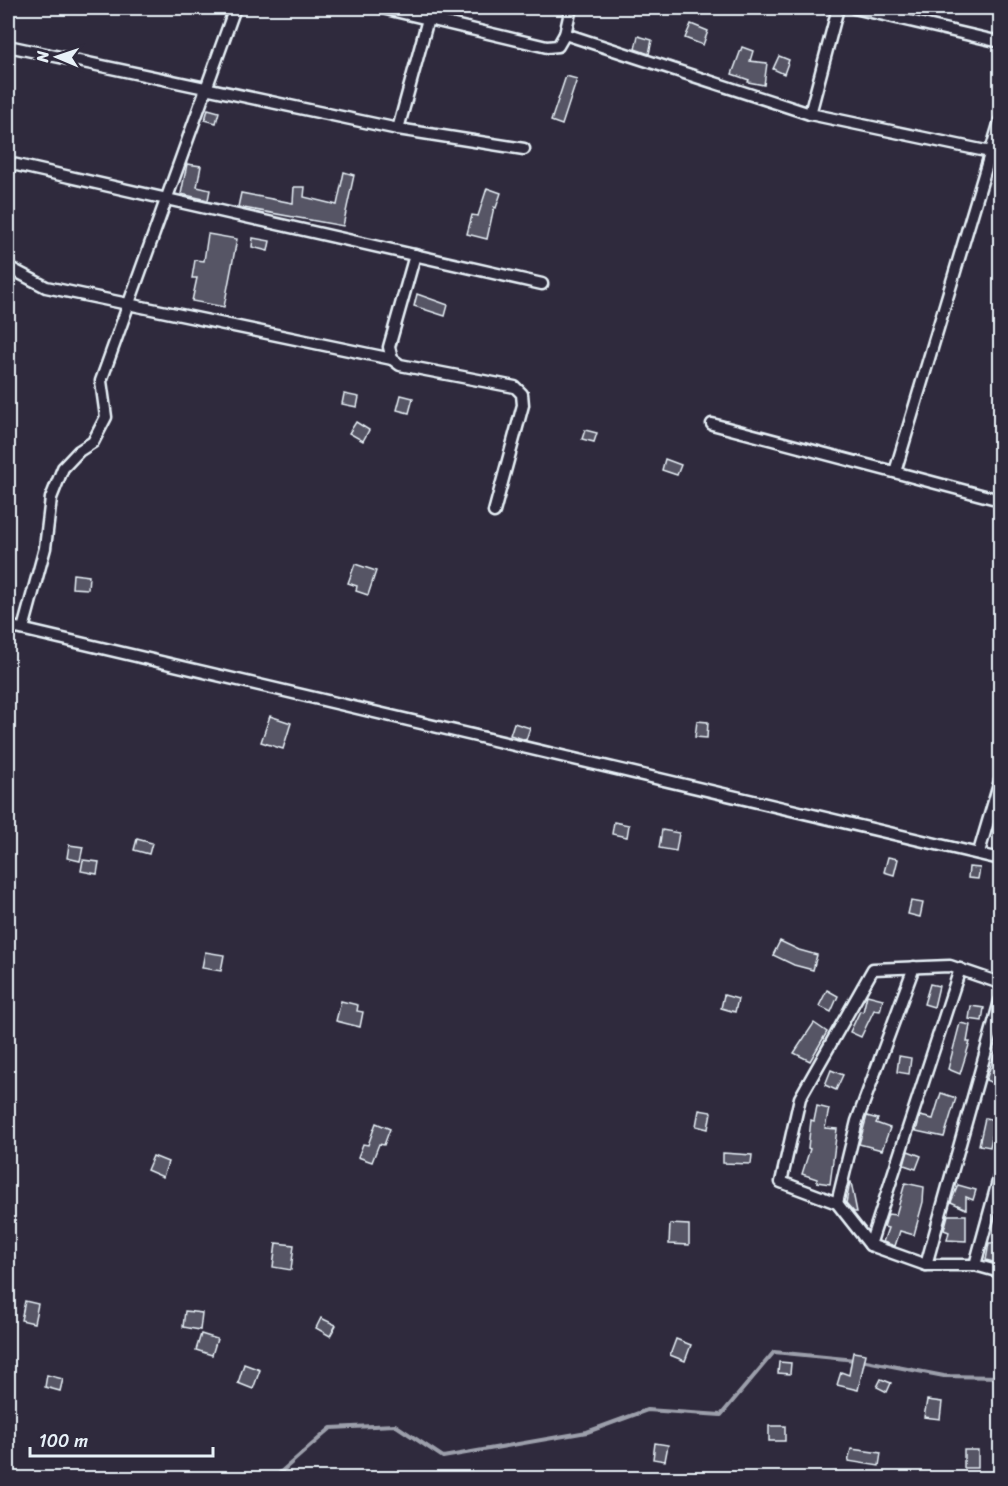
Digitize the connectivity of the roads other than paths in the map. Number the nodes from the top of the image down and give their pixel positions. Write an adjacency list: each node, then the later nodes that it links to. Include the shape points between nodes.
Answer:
1 (235, 8): 10 (street)
2 (382, 8): 6 (street)
3 (571, 8): 7 (street)
4 (838, 8): 11 (street)
5 (854, 8): 8 (street)
6 (429, 13): 7 (street, via 547,47 558,46); 13 (street)
7 (565, 34): 11 (street)
8 (1000, 42)
9 (8, 46): 10 (street)
10 (206, 88): 13 (street); 17 (street)
11 (810, 114): 15 (street)
12 (1000, 121): 15 (street)
13 (398, 129): 14 (street)
14 (524, 149)
15 (996, 153): 24 (street)
16 (8, 163): 17 (street)
17 (167, 198): 18 (street); 21 (street)
18 (415, 255): 20 (street); 22 (street, via 389,346)
19 (8, 267): 21 (street, via 46,288)
20 (543, 284)
21 (129, 303): 22 (street); 28 (street, via 101,381 106,417 93,442 63,468 51,498 45,548)
22 (392, 358): 26 (street, via 400,365 515,387 522,394 523,405)
23 (712, 424): 24 (street)
24 (895, 472): 25 (street)
25 (1000, 500)
26 (494, 512)
27 (8, 626): 28 (street)
28 (23, 629): 30 (street)
29 (1000, 781): 30 (street)
30 (979, 852): 31 (street)
31 (1000, 859)
32 (914, 967): 33 (street); 37 (street, via 856,1121); 37 (street, via 873,969 800,1098 781,1182)
33 (960, 969): 34 (street); 38 (street)
34 (1000, 983)
35 (1000, 1001): 39 (street)
36 (1000, 1174): 40 (street)
37 (837, 1203): 38 (street)
38 (870, 1245): 39 (street)
39 (926, 1265): 40 (street)
40 (975, 1265): 41 (street)
41 (1000, 1272)

